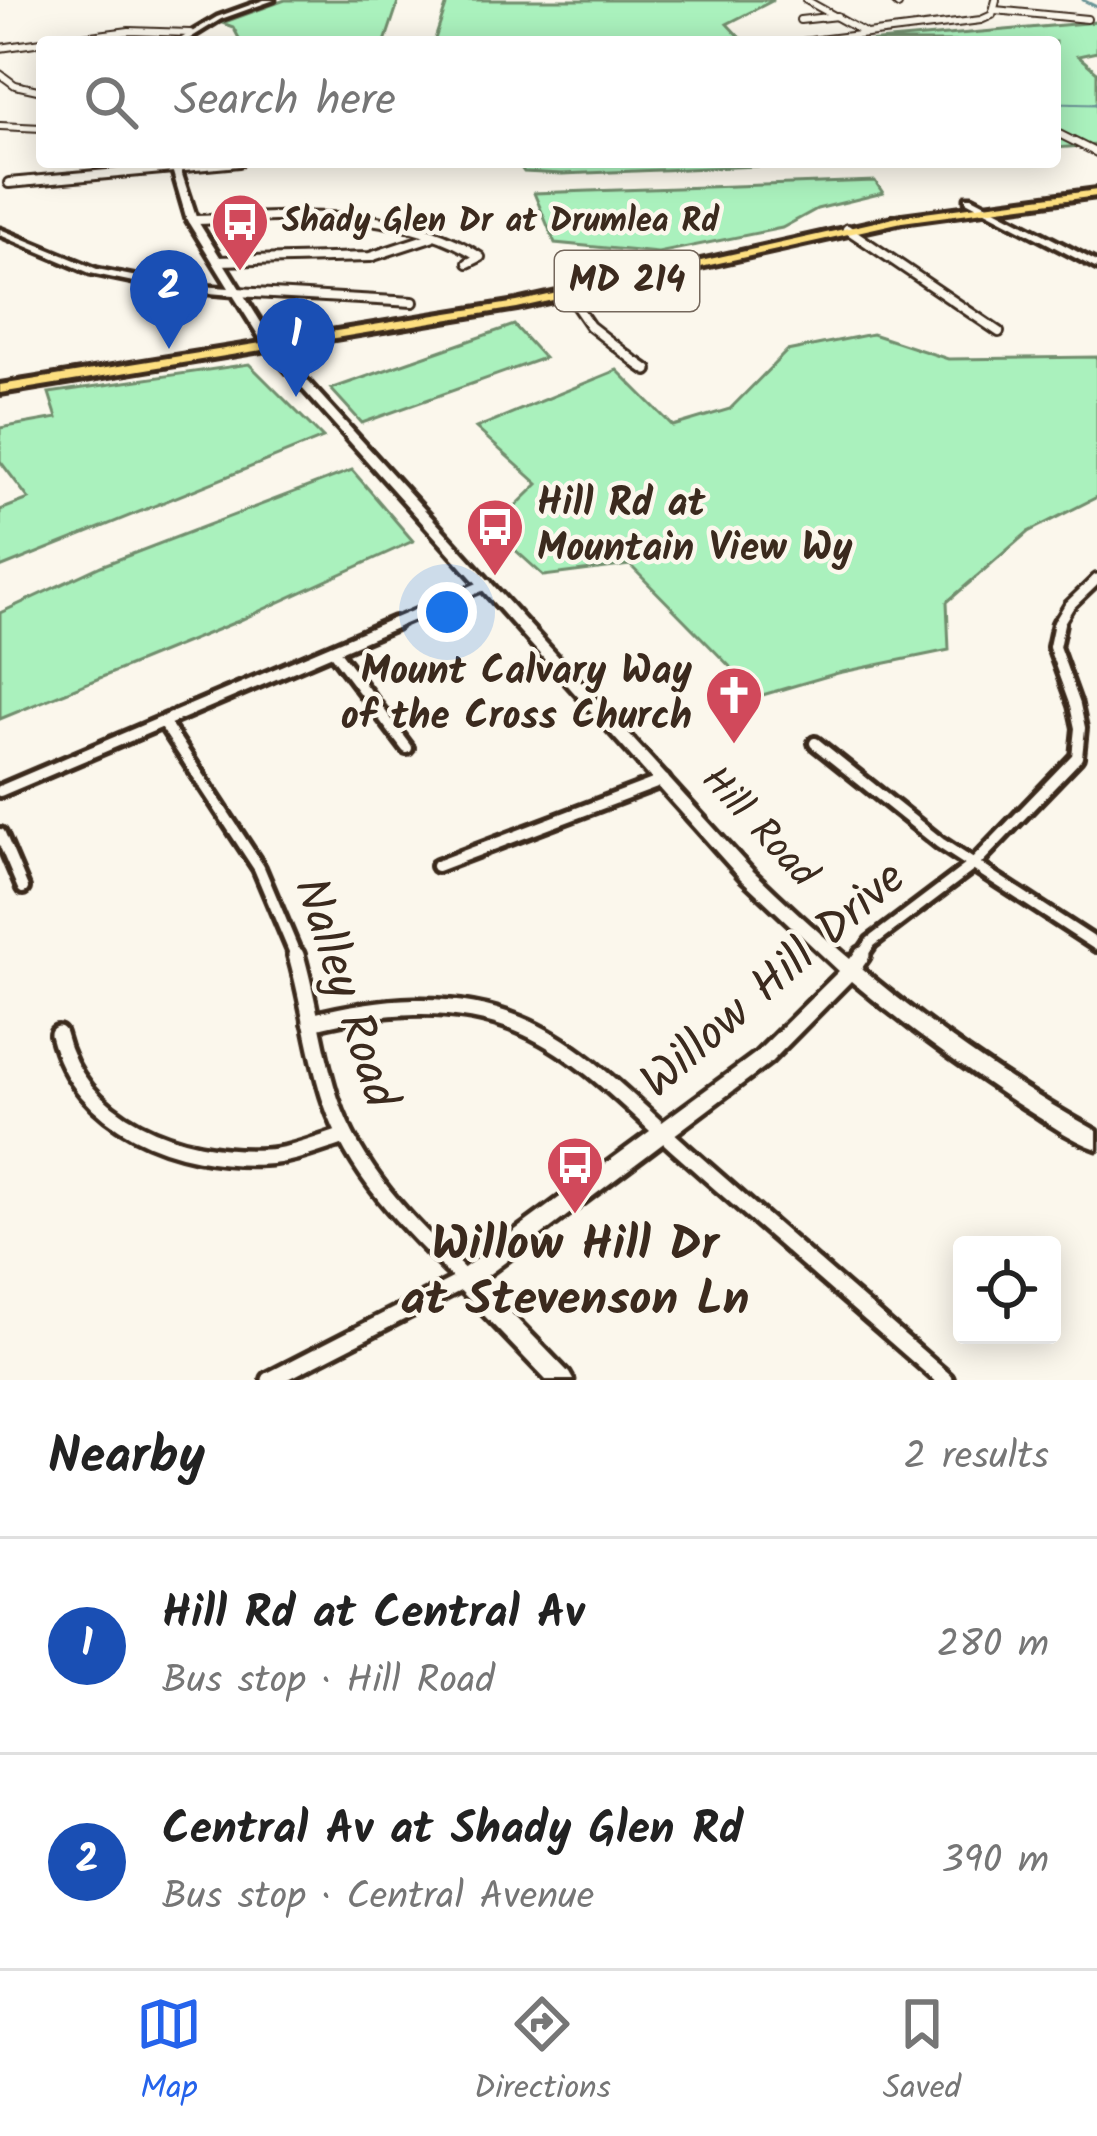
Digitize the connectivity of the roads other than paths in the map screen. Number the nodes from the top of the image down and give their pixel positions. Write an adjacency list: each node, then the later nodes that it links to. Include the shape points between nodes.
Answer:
1 (271, 0): 8 (street)
2 (806, 0): 5 (street)
3 (995, 0): 4 (street)
4 (994, 10): 6 (street); 9 (street, via 974,21)
5 (837, 16): 7 (street); 9 (street)
6 (1087, 19)
7 (800, 20)
8 (190, 33): 10 (street); 11 (street)
9 (867, 34): 12 (street)
10 (99, 36)
11 (186, 36)
12 (851, 36)
13 (36, 43): 14 (street)
14 (0, 49)
15 (0, 74): 16 (street)
16 (36, 90)
17 (0, 126): 18 (street)
18 (36, 128)
19 (1061, 135): 20 (street)
20 (1096, 152)
21 (147, 168): 23 (street)
22 (176, 168): 27 (street, Hill Road)
23 (9, 183)
24 (1097, 189): 25 (main road, MD 214); 26 (main road, MD 214)
25 (969, 199): 26 (street); 38 (main road, MD 214)
26 (982, 206): 28 (main road, MD 214); 33 (street)
27 (192, 220): 30 (street, via 354,217); 31 (street, Hill Road)
28 (848, 229): 35 (main road, MD 214); 37 (street)
29 (0, 232): 34 (street, via 94,271)
30 (431, 237): 31 (street, via 370,257); 32 (street, via 480,257)
31 (217, 261): 34 (street, Hill Road)
32 (468, 262)
33 (1097, 266)
34 (236, 292): 36 (street); 38 (street, Hill Road)
35 (568, 294): 38 (main road, MD 214); 39 (street, via 590,326)
36 (413, 302)
37 (999, 332)
38 (268, 342): 40 (main road, MD 214); 41 (main road, MD 214); 43 (street, Hill Road)
39 (647, 370)
40 (0, 378)
41 (0, 389)
42 (1097, 579): 51 (street, Willow Hill Drive, via 1066,608 1057,641 1082,691 1083,746)
43 (487, 584): 44 (street); 48 (street, Hill Road)
44 (333, 650): 45 (street); 47 (street)
45 (164, 723): 49 (street); 56 (street, Nalley Road, via 277,903)
46 (814, 743): 51 (street)
47 (407, 748)
48 (664, 780): 52 (street); 55 (street, Hill Road, via 773,902)
49 (0, 791)
50 (0, 834): 53 (street)
51 (973, 865): 54 (street); 55 (street, Willow Hill Drive, via 871,941)
52 (437, 866)
53 (23, 888)
54 (1097, 944)
55 (852, 969): 58 (street, Willow Hill Drive, via 763,1058); 60 (street, Hill Road, via 986,1072)
56 (311, 1022): 58 (street, via 419,1006 504,1019 561,1049); 59 (street, Nalley Road)
57 (58, 1034): 59 (street, via 59,1054 92,1100 162,1144 258,1157)
58 (664, 1134): 61 (street, Willow Hill Drive); 64 (street)
59 (345, 1136): 61 (street, Nalley Road)
60 (1097, 1141)
61 (465, 1280): 62 (street, Willow Hill Drive); 63 (street, Nalley Road)
62 (270, 1380)
63 (561, 1380)
64 (945, 1380)

